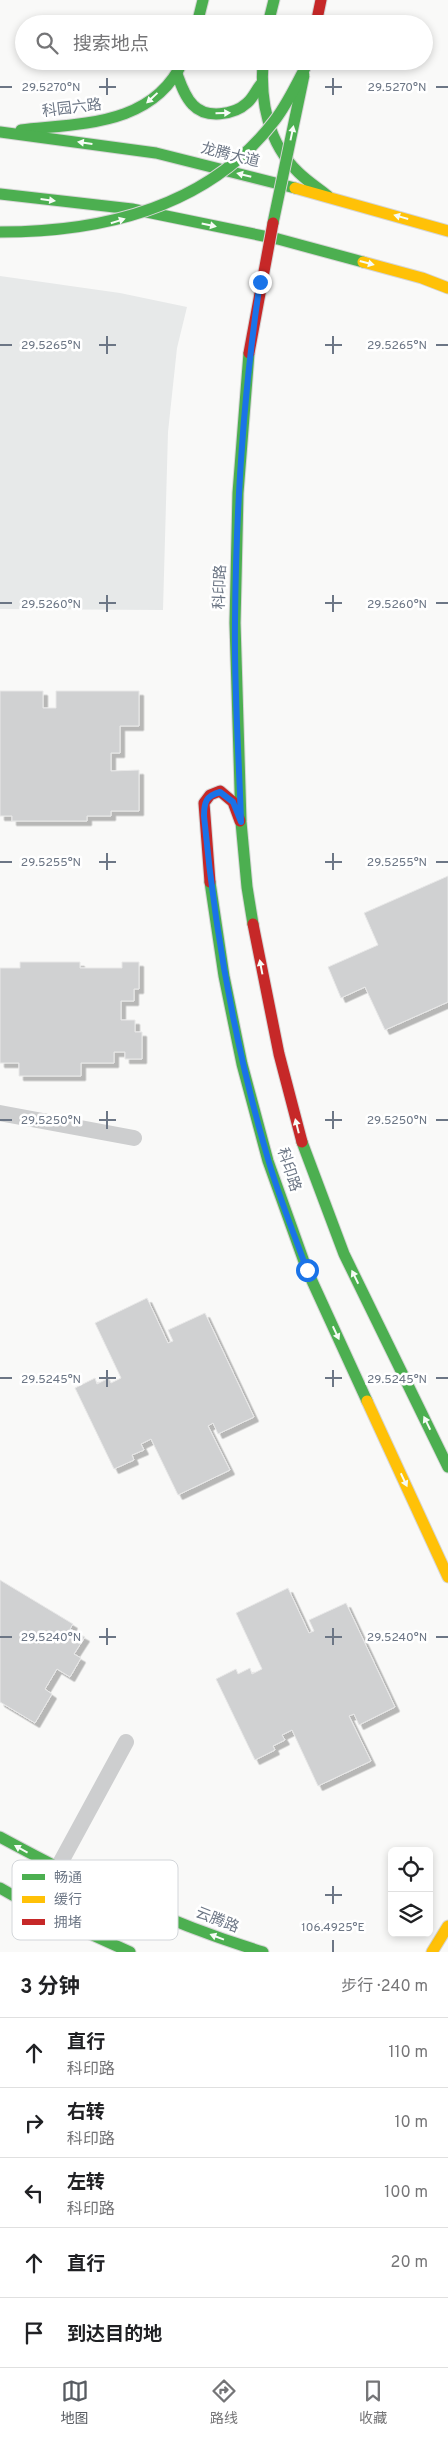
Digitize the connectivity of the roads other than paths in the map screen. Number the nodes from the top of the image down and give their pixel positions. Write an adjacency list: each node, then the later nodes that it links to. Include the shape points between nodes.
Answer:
1 (203, 0): 4 (main road)
2 (274, 0): 5 (main road)
3 (321, 0): 6 (main road)
4 (199, 15)
5 (270, 15)
6 (318, 15)
7 (179, 70): 11 (main road, 科园六路)
8 (262, 70): 12 (main road)
9 (303, 70): 17 (main road, one-way to 9, bridge, via 100,226 161,207 209,182 246,151 279,116)
10 (305, 70): 19 (main road, 科印路, one-way to 10, bridge, via 235,623 238,493 249,353 260,282)
11 (177, 74): 12 (main road, one-way to 12, via 186,95 196,107 212,114 231,113 246,103); 13 (main road, 科园六路, one-way to 13, via 147,104 110,120)
12 (260, 84): 15 (main road, via 270,131 290,164)
13 (1, 132): 15 (main road, 龙腾大道, one-way to 13, via 156,153)
14 (0, 194): 18 (main road, one-way to 18, via 132,209 278,239)
15 (328, 196): 16 (main road, 龙腾大道, one-way to 15)
16 (448, 231)
17 (0, 232)
18 (448, 288)
19 (241, 822): 22 (main road, 科印路, one-way to 19, via 344,1254 303,1146 260,968); 23 (main road, 科印路, one-way to 23, via 233,802 220,792 210,795 204,803 211,896 224,976 242,1064 268,1161 307,1270)
20 (0, 1113): 21 (lane)
21 (134, 1138)
22 (448, 1467)
23 (448, 1577)
24 (126, 1742): 27 (lane)
25 (0, 1837): 26 (main road, 云腾路, one-way to 25)
26 (41, 1860)
27 (62, 1860)
28 (0, 1888): 29 (main road)
29 (12, 1895)
30 (178, 1922): 34 (main road, 云腾路, one-way to 30)
31 (448, 1926): 35 (main road)
32 (104, 1940): 33 (main road)
33 (130, 1952)
34 (263, 1952)
35 (432, 1952)

